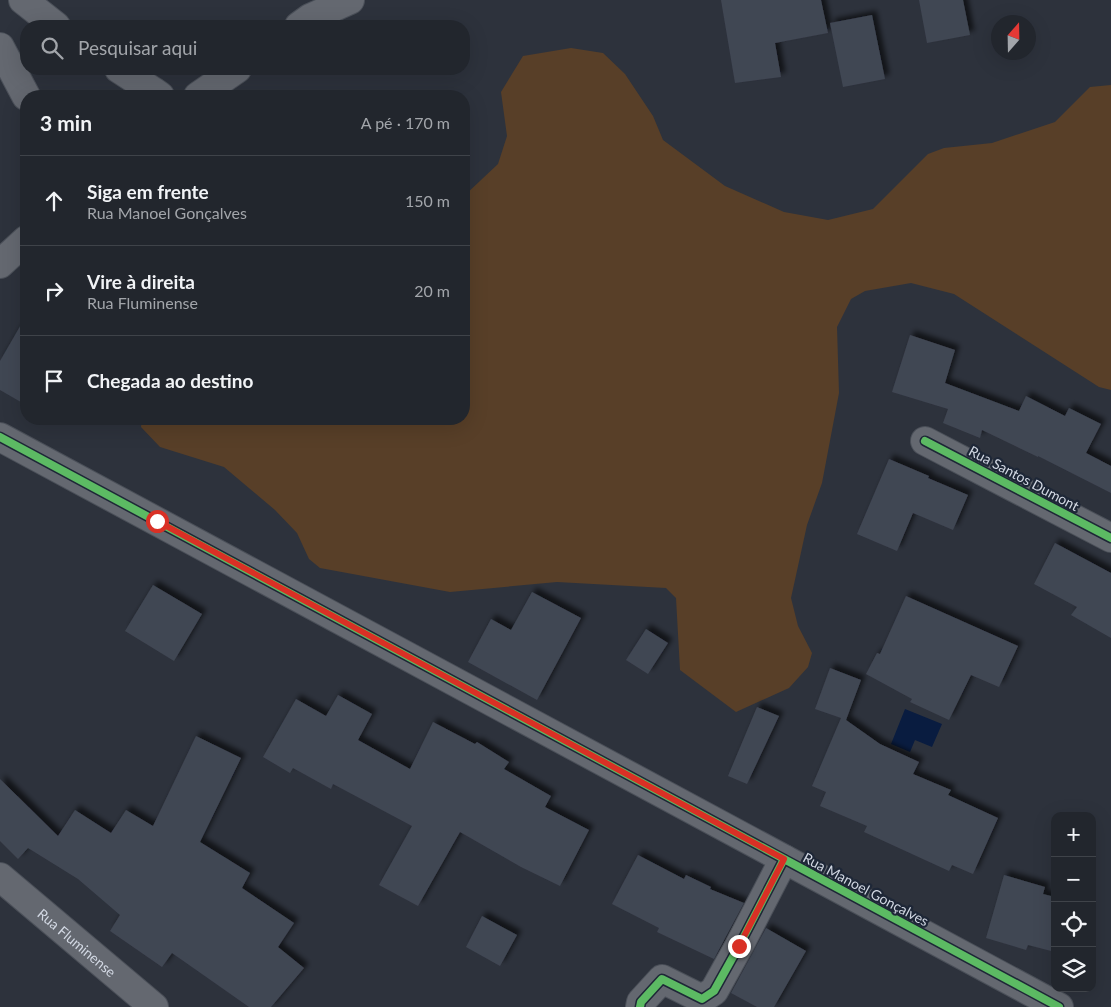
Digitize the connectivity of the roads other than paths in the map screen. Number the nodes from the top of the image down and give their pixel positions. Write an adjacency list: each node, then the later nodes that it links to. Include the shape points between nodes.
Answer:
1 (23, 0): 3 (street)
2 (350, 0): 4 (street)
3 (48, 20)
4 (307, 20)
5 (0, 47): 8 (street)
6 (129, 75): 9 (street)
7 (229, 75): 10 (street)
8 (23, 90)
9 (152, 90)
10 (207, 90)
11 (20, 246): 12 (street)
12 (0, 264)
13 (0, 437): 16 (street, Rua Manoel Gonçalves)
14 (925, 441): 15 (street, Rua Santos Dumont)
15 (1111, 538)
16 (784, 859): 19 (street, via 714,991 702,1000 662,979); 20 (street, Rua Manoel Gonçalves)
17 (0, 877): 18 (street, Rua Fluminense)
18 (154, 1007)
19 (640, 1007)
20 (1059, 1007)

